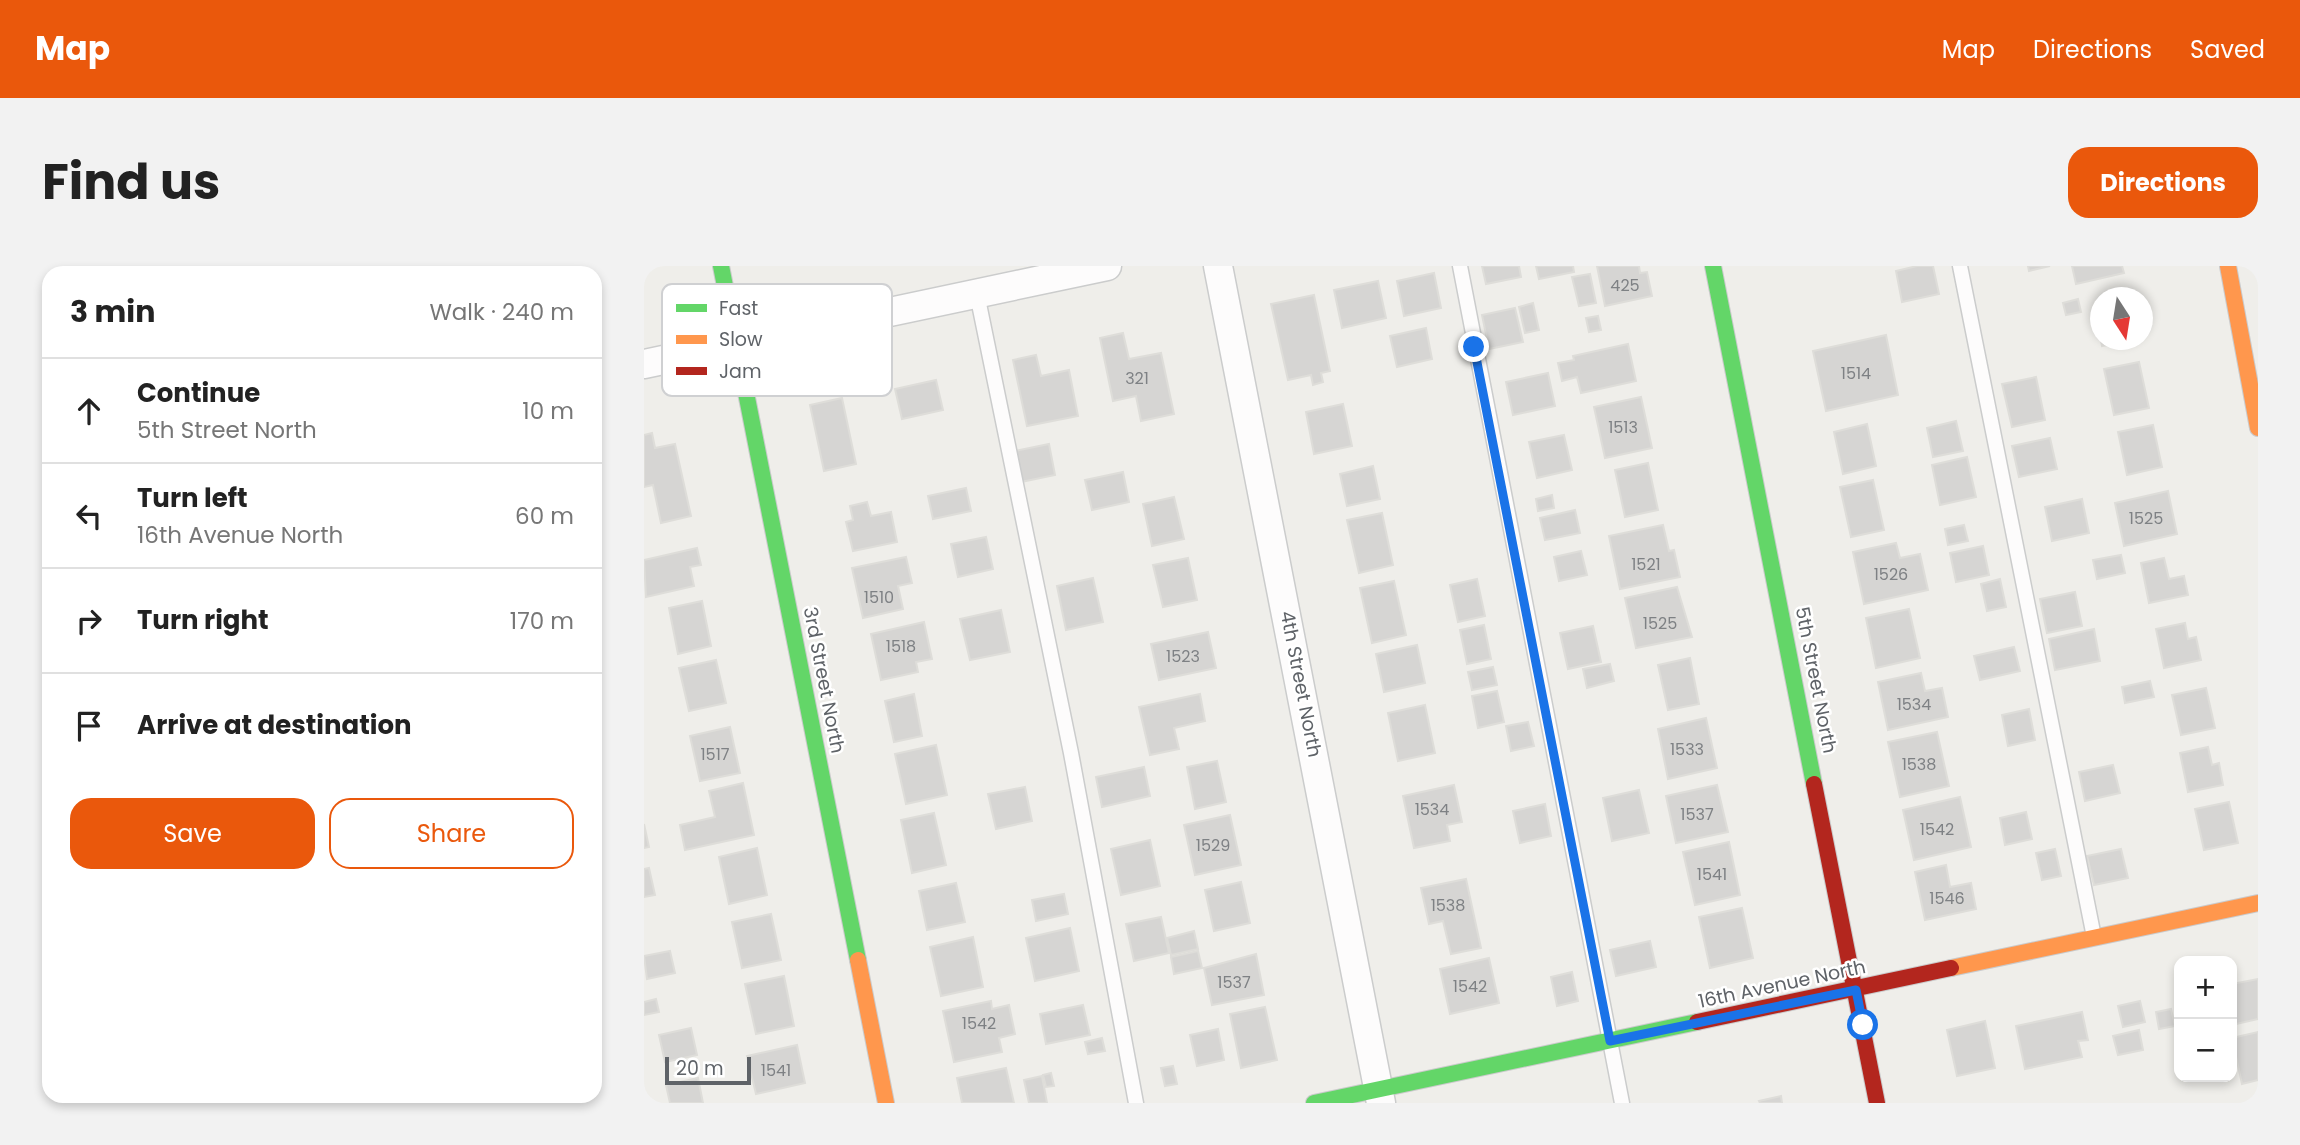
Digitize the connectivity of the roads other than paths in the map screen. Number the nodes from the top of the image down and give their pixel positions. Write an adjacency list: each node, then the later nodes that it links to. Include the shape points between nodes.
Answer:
1 (721, 266): 8 (street, 3rd Street North)
2 (1107, 266): 9 (street)
3 (1218, 266): 19 (street, 4th Street North)
4 (1460, 266): 18 (lane)
5 (1713, 266): 17 (street, 5th Street North)
6 (1960, 266): 16 (lane)
7 (2228, 266): 14 (street)
8 (725, 284)
9 (977, 294): 10 (street); 21 (lane)
10 (892, 312)
11 (662, 361): 12 (street)
12 (644, 364)
13 (747, 396): 20 (street, 3rd Street North)
14 (2258, 428)
15 (2258, 904): 16 (street, 16th Avenue North)
16 (2095, 938): 17 (street, 16th Avenue North)
17 (1856, 990): 18 (street, 16th Avenue North); 24 (street, 5th Street North)
18 (1610, 1041): 19 (street, 16th Avenue North); 23 (lane)
19 (1380, 1096): 22 (street, 16th Avenue North)
20 (886, 1103)
21 (1136, 1103)
22 (1314, 1103)
23 (1622, 1103)
24 (1877, 1103)

